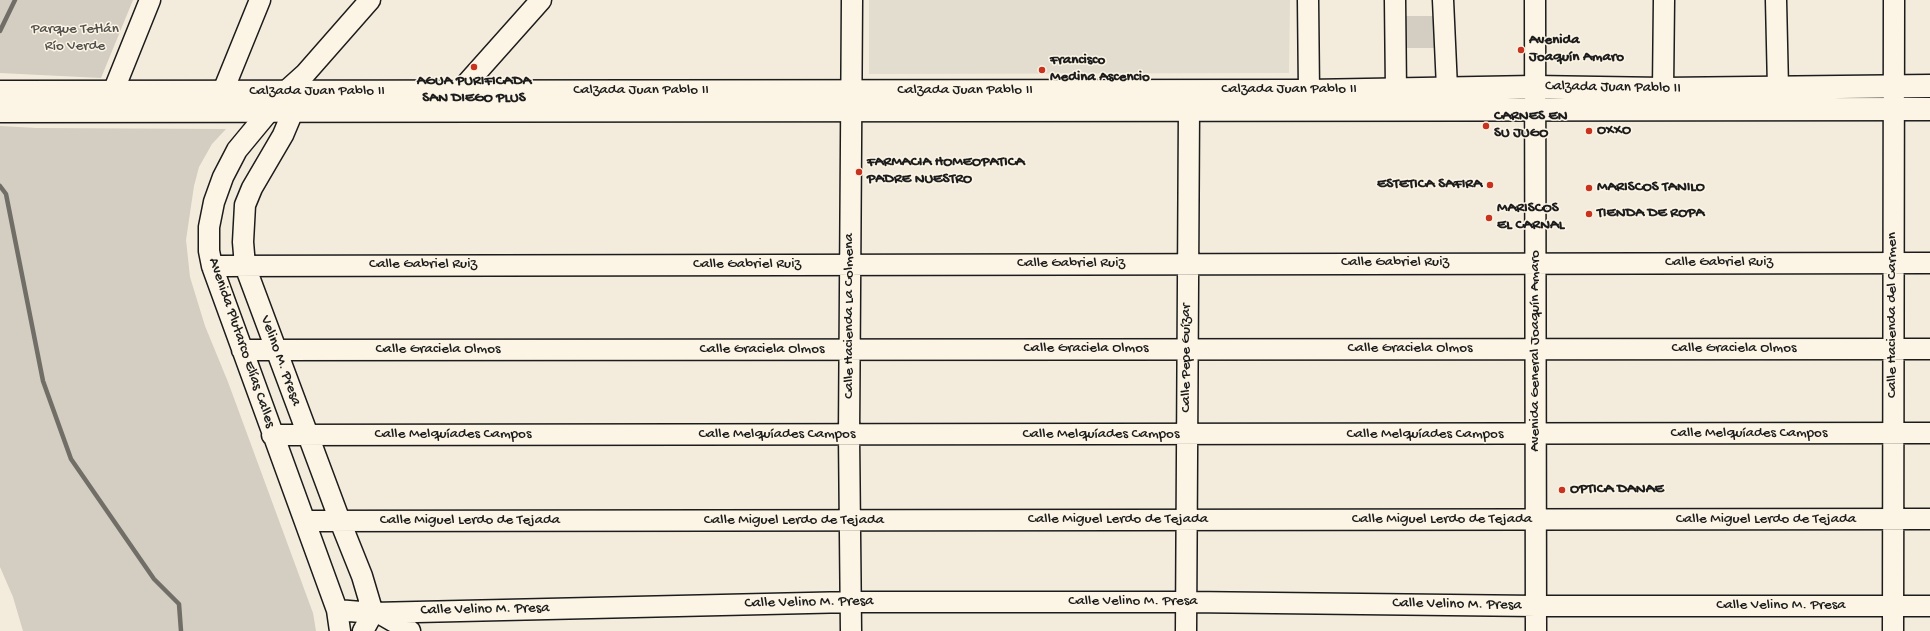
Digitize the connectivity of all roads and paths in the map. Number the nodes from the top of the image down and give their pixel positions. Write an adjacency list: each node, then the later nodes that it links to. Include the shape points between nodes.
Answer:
1 (150, 0): 24 (street)
2 (260, 0): 20 (street)
3 (370, 0): 25 (street)
4 (541, 0): 21 (street)
5 (852, 0): 26 (street, Calle Hacienda La Colmena)
6 (1308, 0): 22 (street)
7 (1395, 0): 19 (street)
8 (1443, 0): 16 (street)
9 (1535, 0): 15 (street, Avenida General Joaquín Amaro)
10 (1664, 0): 18 (street)
11 (1776, 0): 17 (street)
12 (1894, 0): 13 (street, Calle Hacienda del Carmen)
13 (1894, 86): 14 (main road, Calzada Juan Pablo II); 17 (main road, Calzada Juan Pablo II); 29 (street, Calle Hacienda del Carmen)
14 (1930, 86)
15 (1534, 87): 16 (main road, Calzada Juan Pablo II); 18 (main road, Calzada Juan Pablo II); 28 (street, Avenida General Joaquín Amaro)
16 (1448, 88): 19 (main road, Calzada Juan Pablo II)
17 (1778, 88): 18 (main road, Calzada Juan Pablo II)
18 (1664, 89)
19 (1396, 90): 22 (main road, Calzada Juan Pablo II)
20 (223, 91): 24 (main road, Calzada Juan Pablo II); 25 (main road, Calzada Juan Pablo II)
21 (460, 91): 25 (main road, Calzada Juan Pablo II); 26 (main road, Calzada Juan Pablo II)
22 (1309, 91): 26 (main road, Calzada Juan Pablo II)
23 (0, 92): 24 (main road, Calzada Juan Pablo II)
24 (113, 92)
25 (296, 92): 26 (main road, Calzada Juan Pablo II); 32 (main road, Calzada Juan Pablo II); 39 (street, Velino M. Presa, via 278,146 252,188 245,205 242,242)
26 (851, 100): 27 (main road, Calzada Juan Pablo II); 36 (street, Calle Hacienda La Colmena)
27 (1189, 109): 28 (main road, Calzada Juan Pablo II); 37 (street, Calle Pepe Guízar)
28 (1535, 109): 29 (main road, Calzada Juan Pablo II); 33 (street, Avenida General Joaquín Amaro)
29 (1893, 109): 30 (main road, Calzada Juan Pablo II); 34 (street, Calle Hacienda del Carmen)
30 (1930, 109)
31 (0, 111): 32 (main road, Calzada Juan Pablo II)
32 (268, 111): 38 (street, Avenida Plutarco Elías Calles, via 237,150 223,177 209,227)
33 (1535, 263): 34 (street, Calle Gabriel Ruiz); 37 (street, Calle Gabriel Ruiz); 41 (street, Avenida General Joaquín Amaro)
34 (1893, 263): 35 (street, Calle Gabriel Ruiz); 42 (street, Calle Hacienda del Carmen)
35 (1930, 263)
36 (850, 264): 37 (street, Calle Gabriel Ruiz); 39 (street, Calle Gabriel Ruiz); 46 (street, Calle Hacienda La Colmena)
37 (1188, 264): 40 (street, Calle Pepe Guízar)
38 (212, 266): 39 (street, Calle Gabriel Ruiz); 44 (street, Avenida Plutarco Elías Calles)
39 (245, 266): 45 (street, Velino M. Presa)
40 (1187, 349): 41 (street, Calle Graciela Olmos); 46 (street, Calle Graciela Olmos); 52 (street, Calle Pepe Guízar)
41 (1536, 349): 42 (street, Calle Graciela Olmos); 53 (street, Avenida General Joaquín Amaro)
42 (1893, 349): 43 (street, Calle Graciela Olmos); 48 (street, Calle Hacienda del Carmen)
43 (1930, 349)
44 (242, 350): 45 (street, Calle Graciela Olmos); 49 (street, Avenida Plutarco Elías Calles)
45 (276, 350): 46 (street, Calle Graciela Olmos); 50 (street, Velino M. Presa)
46 (849, 350): 51 (street, Calle Hacienda La Colmena)
47 (1930, 433): 48 (street, Calle Melquíades Campos)
48 (1893, 434): 53 (street, Calle Melquíades Campos); 56 (street, Calle Hacienda del Carmen)
49 (272, 435): 50 (street, Calle Melquíades Campos); 58 (street, Avenida Plutarco Elías Calles)
50 (308, 435): 51 (street, Calle Melquíades Campos); 59 (street, Velino M. Presa)
51 (849, 435): 52 (street, Calle Melquíades Campos); 60 (street, Calle Hacienda La Colmena)
52 (1186, 435): 53 (street, Calle Melquíades Campos); 54 (street, Calle Pepe Guízar)
53 (1536, 435): 55 (street, Avenida General Joaquín Amaro)
54 (1185, 520): 55 (street, Calle Miguel Lerdo de Tejada); 60 (street, Calle Miguel Lerdo de Tejada); 62 (street, Calle Pepe Guízar)
55 (1536, 520): 56 (street, Calle Miguel Lerdo de Tejada); 63 (street, Avenida General Joaquín Amaro)
56 (1893, 520): 57 (street, Calle Miguel Lerdo de Tejada); 64 (street, Calle Hacienda del Carmen)
57 (1930, 520)
58 (306, 521): 59 (street, Calle Miguel Lerdo de Tejada); 66 (street, Avenida Plutarco Elías Calles)
59 (340, 521): 60 (street, Calle Miguel Lerdo de Tejada); 67 (street, Velino M. Presa)
60 (849, 521): 61 (street, Calle Hacienda La Colmena)
61 (852, 602): 62 (street, Calle Velino M. Presa); 67 (street, Calle Velino M. Presa); 71 (street, Calle Hacienda La Colmena)
62 (1187, 602): 63 (street, Calle Velino M. Presa); 72 (street, Calle Pepe Guízar)
63 (1536, 606): 64 (street, Calle Velino M. Presa); 73 (street, Avenida General Joaquín Amaro)
64 (1893, 606): 65 (street, Calle Velino M. Presa); 74 (street, Calle Hacienda del Carmen)
65 (1930, 606)
66 (337, 610): 67 (street, Calle Velino M. Presa); 68 (street, Avenida Plutarco Elías Calles)
67 (376, 613): 69 (street); 70 (street)
68 (340, 631)
69 (363, 631)
70 (410, 631)
71 (851, 631)
72 (1186, 631)
73 (1536, 631)
74 (1893, 631)

